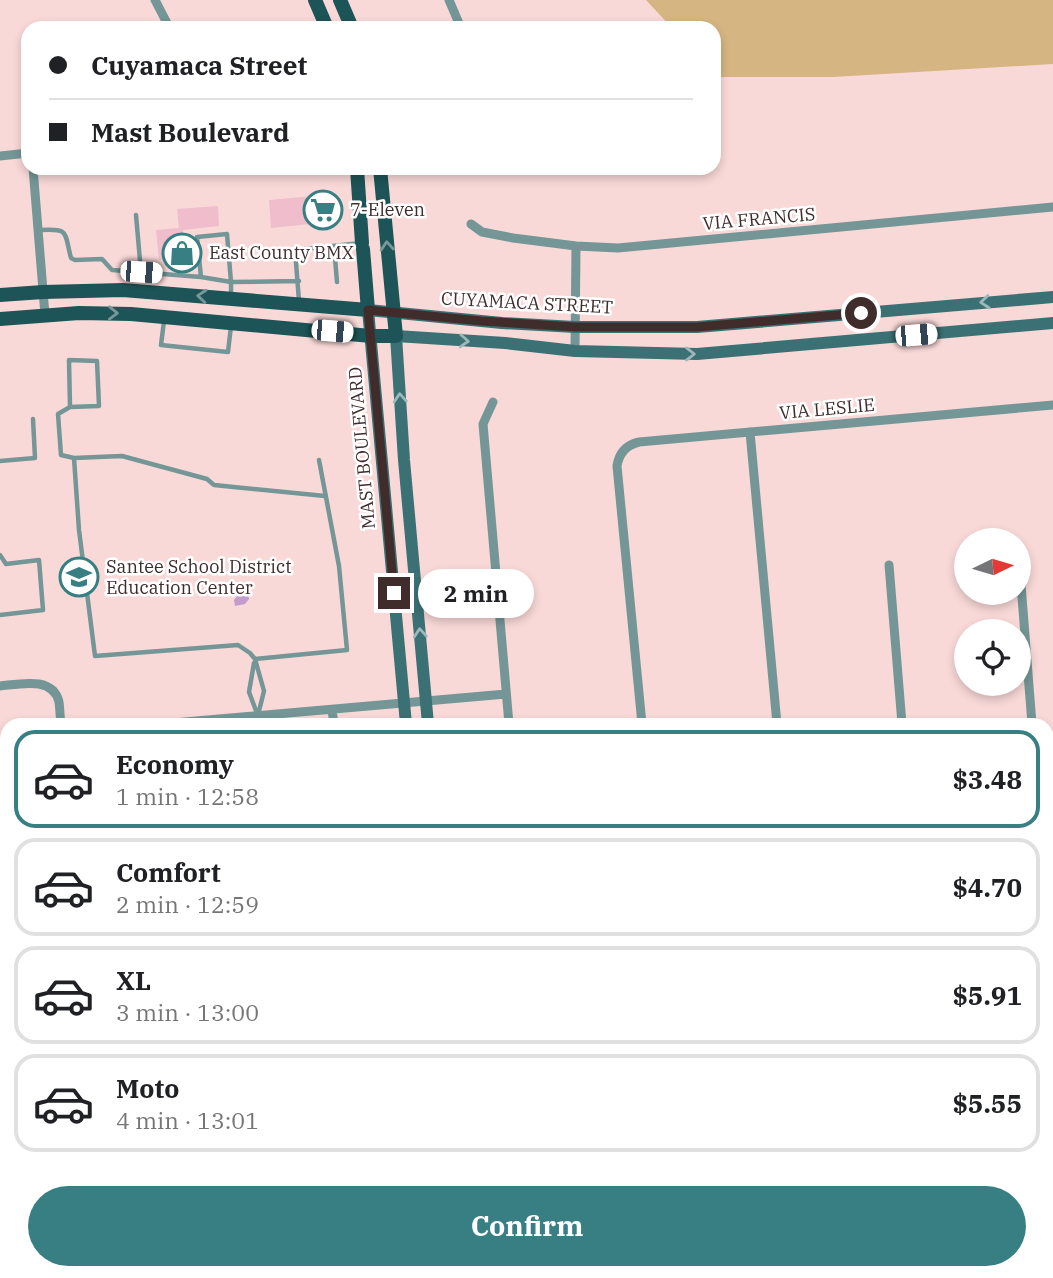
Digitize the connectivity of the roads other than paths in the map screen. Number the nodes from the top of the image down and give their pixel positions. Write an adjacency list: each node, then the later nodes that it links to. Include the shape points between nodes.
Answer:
1 (155, 0): 5 (street)
2 (315, 0): 6 (main road)
3 (340, 0): 7 (main road)
4 (449, 0): 8 (street)
5 (166, 21)
6 (324, 21)
7 (349, 21)
8 (458, 21)
9 (21, 154): 10 (street)
10 (0, 156)
11 (34, 175): 17 (street)
12 (357, 175): 19 (main road, MAST BOULEVARD)
13 (381, 175): 32 (main road, one-way to 13)
14 (1053, 207): 20 (street, VIA FRANCIS, via 618,248)
15 (136, 215): 21 (lane)
16 (471, 224): 20 (street, VIA FRANCIS, via 482,232)
17 (38, 231): 21 (lane, via 62,231 75,260 102,259 112,270); 26 (street)
18 (334, 246): 19 (lane); 23 (lane, via 295,250); 25 (lane)
19 (362, 246): 31 (main road, MAST BOULEVARD)
20 (576, 246): 38 (street)
21 (141, 272): 22 (lane)
22 (201, 277): 24 (lane); 24 (lane, via 197,237 227,234)
23 (299, 281): 24 (lane); 30 (lane)
24 (231, 282): 29 (lane)
25 (337, 282)
26 (43, 292): 27 (main road, CUYAMACA STREET); 29 (main road, CUYAMACA STREET, one-way to 26, via 123,290); 33 (street)
27 (0, 296)
28 (1053, 297): 38 (main road, CUYAMACA STREET, one-way to 38, via 697,327)
29 (230, 299): 30 (main road, CUYAMACA STREET)
30 (299, 304): 31 (main road, CUYAMACA STREET)
31 (368, 310): 32 (main road, CUYAMACA STREET); 40 (main road, MAST BOULEVARD)
32 (393, 312): 38 (main road, CUYAMACA STREET); 39 (main road)
33 (45, 315): 34 (main road, one-way to 34); 35 (main road)
34 (164, 317): 36 (main road); 36 (lane, via 161,345 228,352)
35 (0, 318)
36 (232, 323): 40 (main road)
37 (1053, 323): 41 (main road, one-way to 37, via 697,354)
38 (575, 327): 41 (street)
39 (396, 335): 40 (main road); 41 (main road, one-way to 41); 58 (main road, one-way to 39)
40 (371, 336): 59 (main road, MAST BOULEVARD)
41 (575, 351)
42 (493, 402): 57 (street, via 483,424)
43 (1053, 405): 46 (street, VIA LESLIE)
44 (70, 407): 44 (lane, via 69,360 97,361 99,406); 47 (lane, via 58,414 61,455)
45 (33, 419): 49 (lane, via 35,458)
46 (750, 432): 68 (street, VIA LESLIE, via 634,443 622,452 617,466); 69 (street)
47 (74, 458): 50 (lane, via 122,456 207,479 214,485); 55 (lane, via 96,656 239,645)
48 (319, 460): 50 (lane)
49 (0, 461)
50 (326, 496): 55 (lane, via 347,650)
51 (0, 555): 54 (lane, via 6,564 39,560 43,610)
52 (889, 565): 70 (street)
53 (1023, 606): 71 (street)
54 (0, 615)
55 (255, 659): 61 (lane, via 264,691); 61 (lane, via 249,692)
56 (0, 686): 62 (street, via 36,683 50,687 59,699)
57 (506, 694): 58 (street); 67 (street)
58 (426, 701): 59 (street); 66 (main road)
59 (404, 703): 60 (street); 65 (main road, MAST BOULEVARD)
60 (332, 710): 61 (street); 64 (street)
61 (258, 716): 63 (street)
62 (61, 718)
63 (234, 718)
64 (333, 718)
65 (405, 718)
66 (427, 718)
67 (508, 718)
68 (641, 718)
69 (776, 718)
70 (902, 718)
71 (1032, 718)

